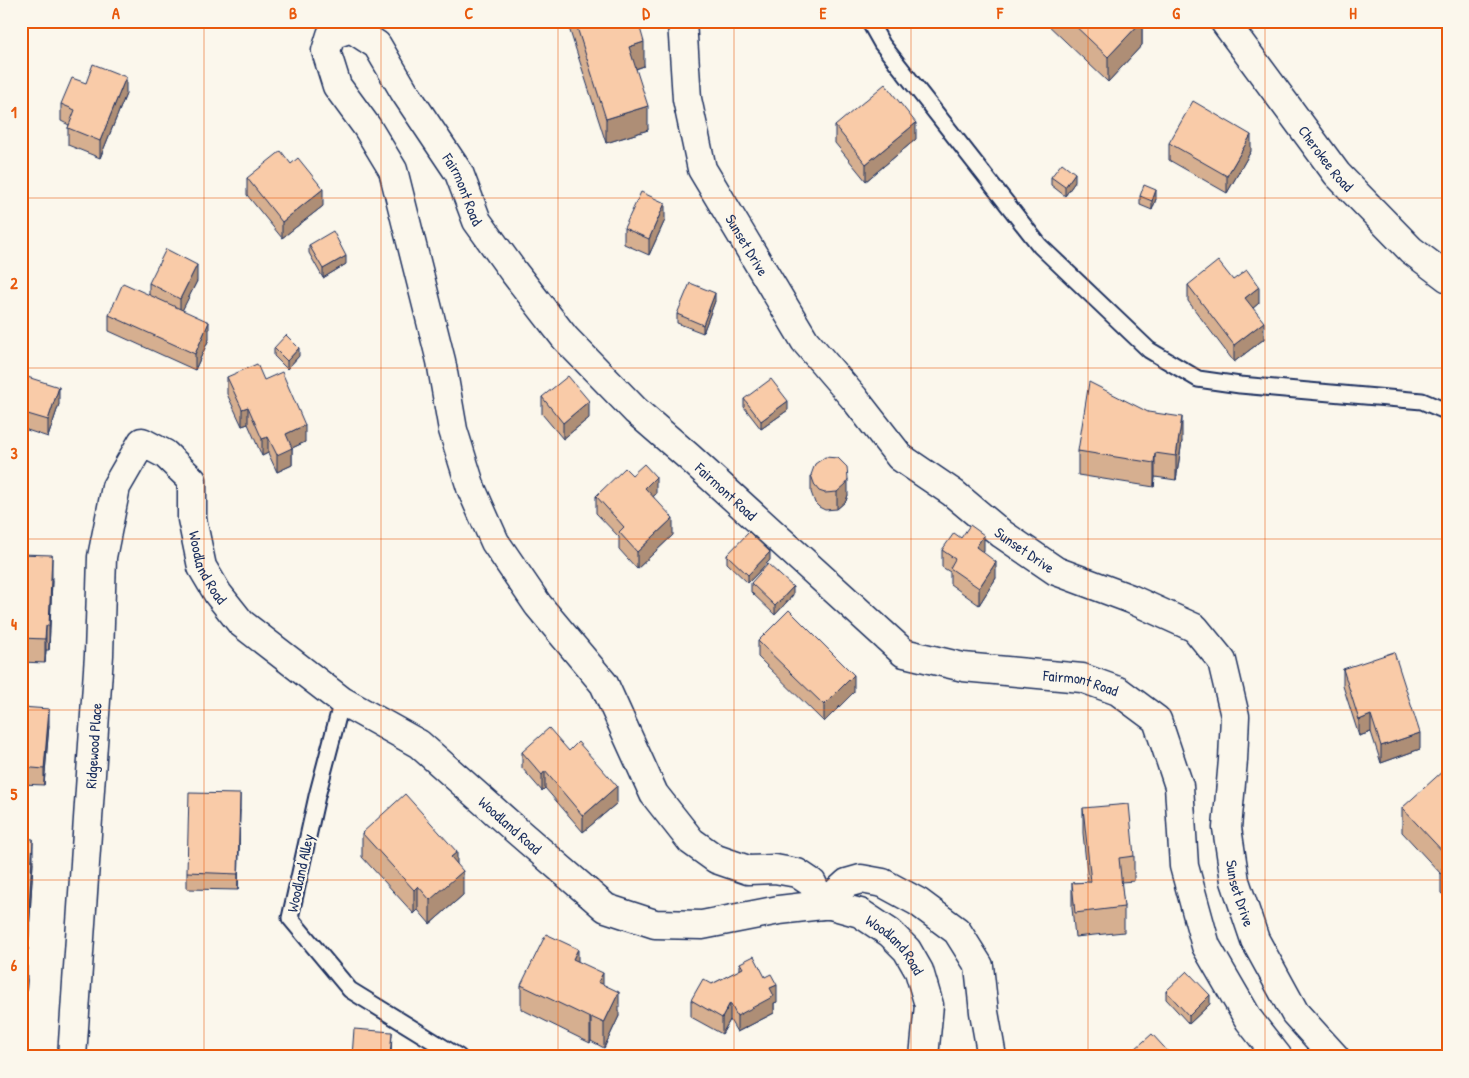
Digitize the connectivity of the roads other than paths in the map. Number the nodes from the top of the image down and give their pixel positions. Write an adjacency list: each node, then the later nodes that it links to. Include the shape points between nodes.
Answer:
1 (682, 21): 14 (street, Sunset Drive, via 687,99 702,168 806,341 900,457 1056,571 1195,628 1222,661 1234,716 1227,828 1235,881 1255,940 1295,1013)
2 (869, 21): 5 (lane, via 882,44 1040,246 1149,350 1198,378 1240,385 1422,401)
3 (1224, 21): 4 (street, Cherokee Road, via 1337,174 1411,250)
4 (1448, 278)
5 (1448, 412)
6 (142, 442): 7 (street, Woodland Road, via 165,454 192,480 192,519 202,567 218,594 241,622); 9 (street, Ridgewood Place, via 116,487 102,557 100,655)
7 (342, 701): 8 (street, Woodland Road, via 419,744 606,908 655,924 702,925 779,910); 10 (lane, Woodland Alley, via 290,918 350,990)
8 (826, 905): 11 (street, Woodland Road, via 860,913 890,932 907,950 919,971 929,1005); 12 (street, via 847,883 861,879 883,883 918,902 957,931 979,966); 13 (street, Fairmont Road, via 812,882 797,873 775,869 748,870 716,859 690,841 654,794 604,684 538,605 495,542 471,488 453,430 441,361 393,170 337,86 326,51 331,35 351,28 377,44 459,173 477,220 513,272 566,338 636,411 904,653 963,667 1082,678 1118,691 1158,720 1179,786 1184,866 1206,946 1249,1020)
9 (72, 1057)
10 (459, 1057)
11 (924, 1057)
12 (992, 1057)
13 (1278, 1057)
14 (1335, 1057)

